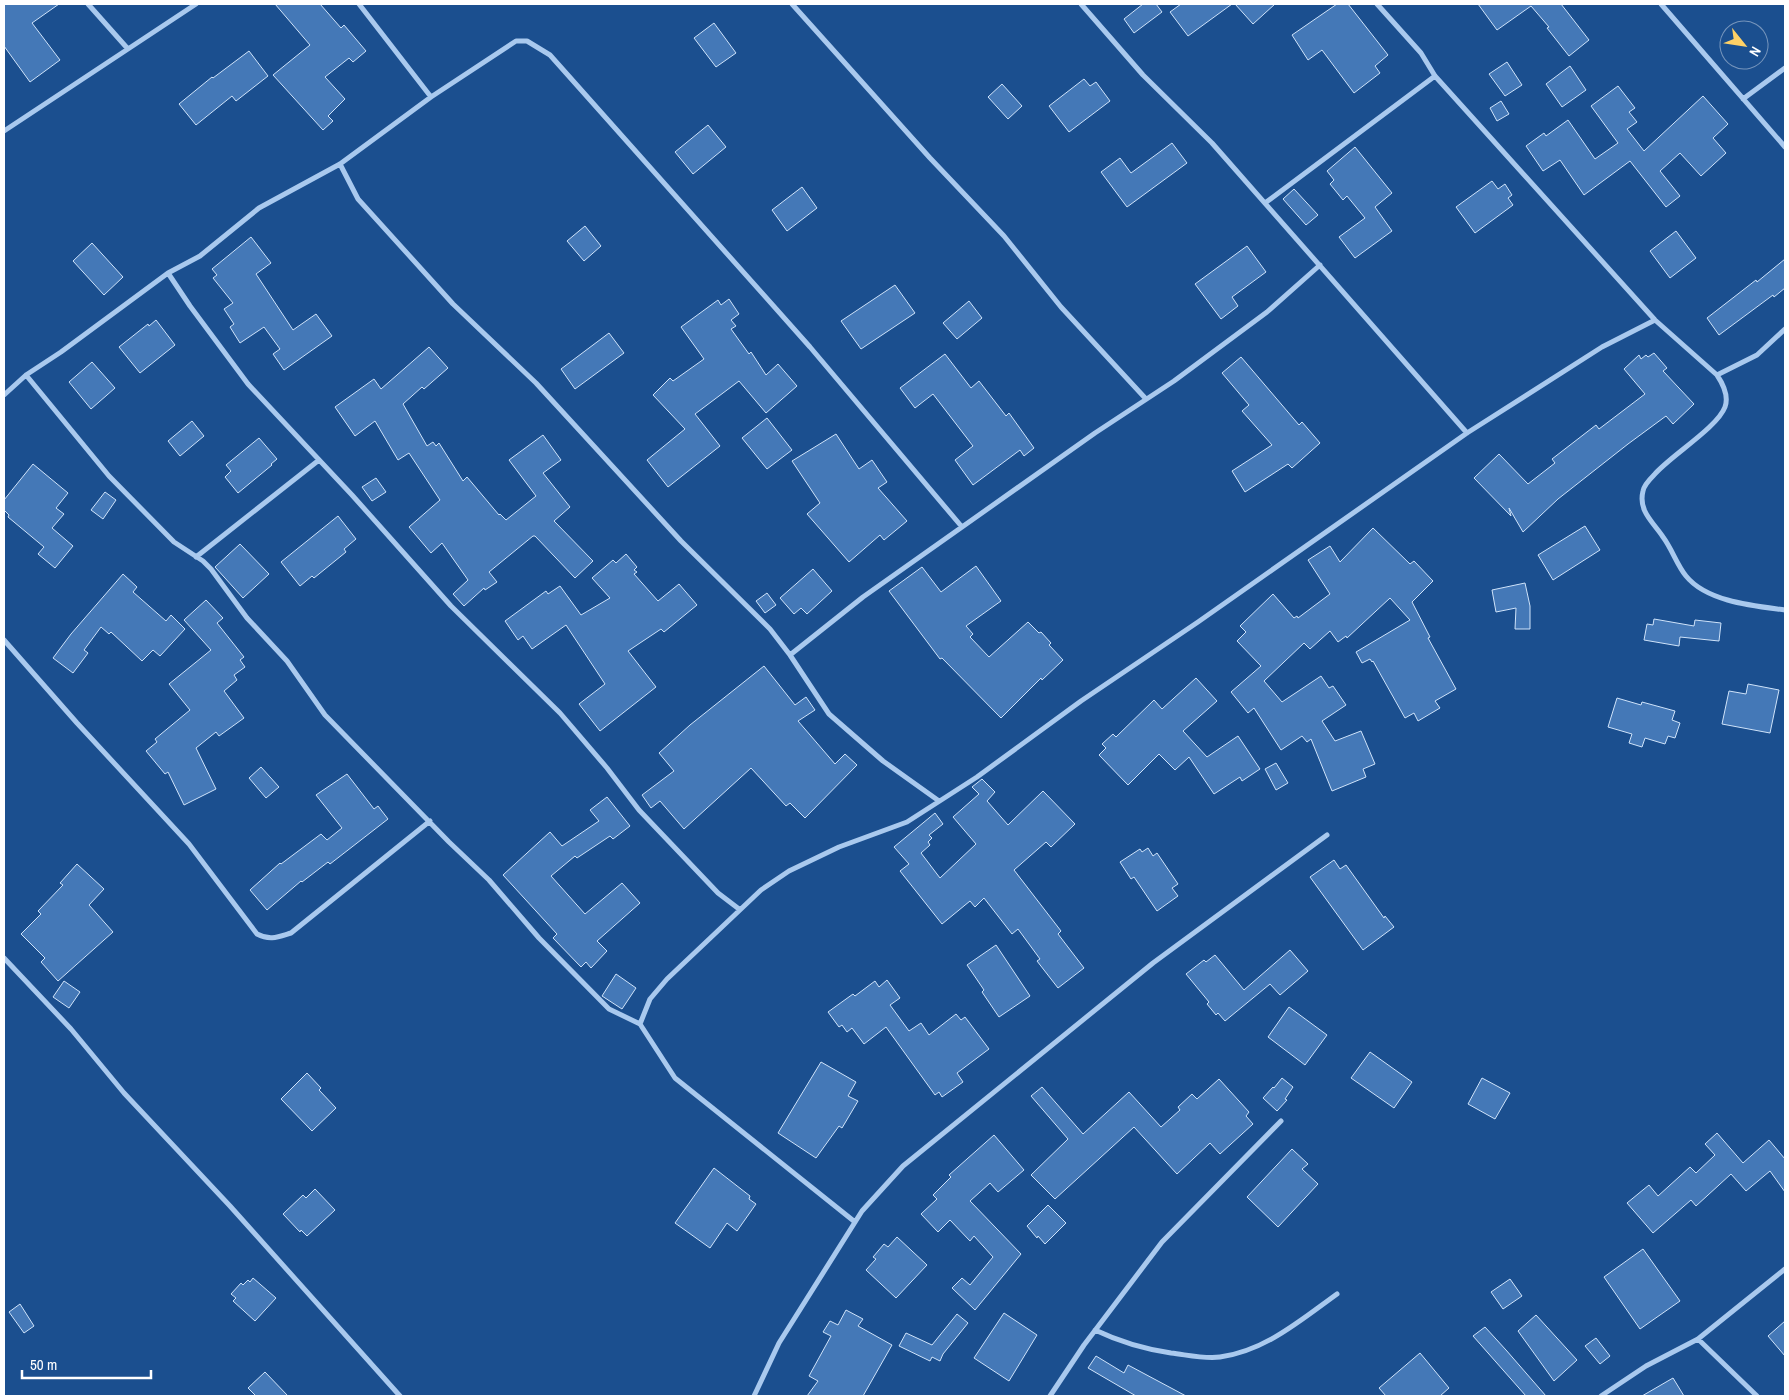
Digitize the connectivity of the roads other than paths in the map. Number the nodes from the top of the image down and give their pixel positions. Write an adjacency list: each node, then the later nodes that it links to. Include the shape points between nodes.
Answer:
1 (88, 4): 8 (street)
2 (196, 4): 8 (street)
3 (359, 4): 11 (street)
4 (792, 4): 24 (street, via 1004,236 1061,307)
5 (1081, 4): 16 (street, via 1144,76 1212,143)
6 (1377, 4): 10 (street, via 1421,52)
7 (1661, 4): 12 (street)
8 (128, 49): 13 (street)
9 (1785, 68): 12 (street)
10 (1435, 76): 16 (street); 19 (street)
11 (431, 97): 15 (street); 27 (street, via 516,41 527,40 550,56 810,347)
12 (1743, 99): 14 (street)
13 (4, 131)
14 (1785, 147)
15 (340, 164): 18 (street, via 259,208 200,256); 31 (street, via 358,199 453,304 536,383 681,541 770,629)
16 (1265, 203): 17 (street)
17 (1320, 265): 24 (street, via 1267,312); 25 (street)
18 (168, 273): 21 (street); 26 (street, via 248,384)
19 (1654, 320): 22 (street); 25 (street, via 1602,347)
20 (1785, 329): 22 (street, via 1757,355)
21 (26, 375): 23 (street); 28 (street, via 109,476 174,542)
22 (1717, 375): 29 (street, via 1723,384 1725,407 1714,422 1660,468 1643,489 1641,502 1646,516 1687,577 1701,588 1714,596)
23 (4, 395)
24 (1146, 399): 27 (street)
25 (1467, 433): 32 (street)
26 (319, 460): 28 (street); 35 (street, via 451,606 560,713 639,810 718,893)
27 (962, 527): 31 (street, via 863,597)
28 (196, 557): 33 (street, via 211,569 247,618 287,661 326,715)
29 (1785, 610)
30 (4, 640): 33 (street, via 189,844 257,934 264,937 275,938 290,932)
31 (790, 655): 32 (street, via 829,714 883,761)
32 (939, 801): 35 (street, via 907,822 840,847 789,871)
33 (430, 821): 37 (street, via 609,1009)
34 (1326, 835): 39 (street, via 1153,964 903,1166)
35 (739, 909): 37 (street, via 667,979 650,999)
36 (4, 958): 44 (street)
37 (640, 1024): 39 (street, via 675,1078)
38 (1280, 1122): 42 (street, via 1162,1242)
39 (855, 1222): 45 (street, via 779,1343)
40 (1785, 1269): 43 (street)
41 (1337, 1294): 42 (street, via 1264,1344 1220,1357 1160,1352 1126,1344)
42 (1095, 1330): 46 (street)
43 (1698, 1339): 47 (street, via 1646,1366); 48 (street)
44 (400, 1396)
45 (754, 1396)
46 (1050, 1396)
47 (1601, 1396)
48 (1757, 1396)

